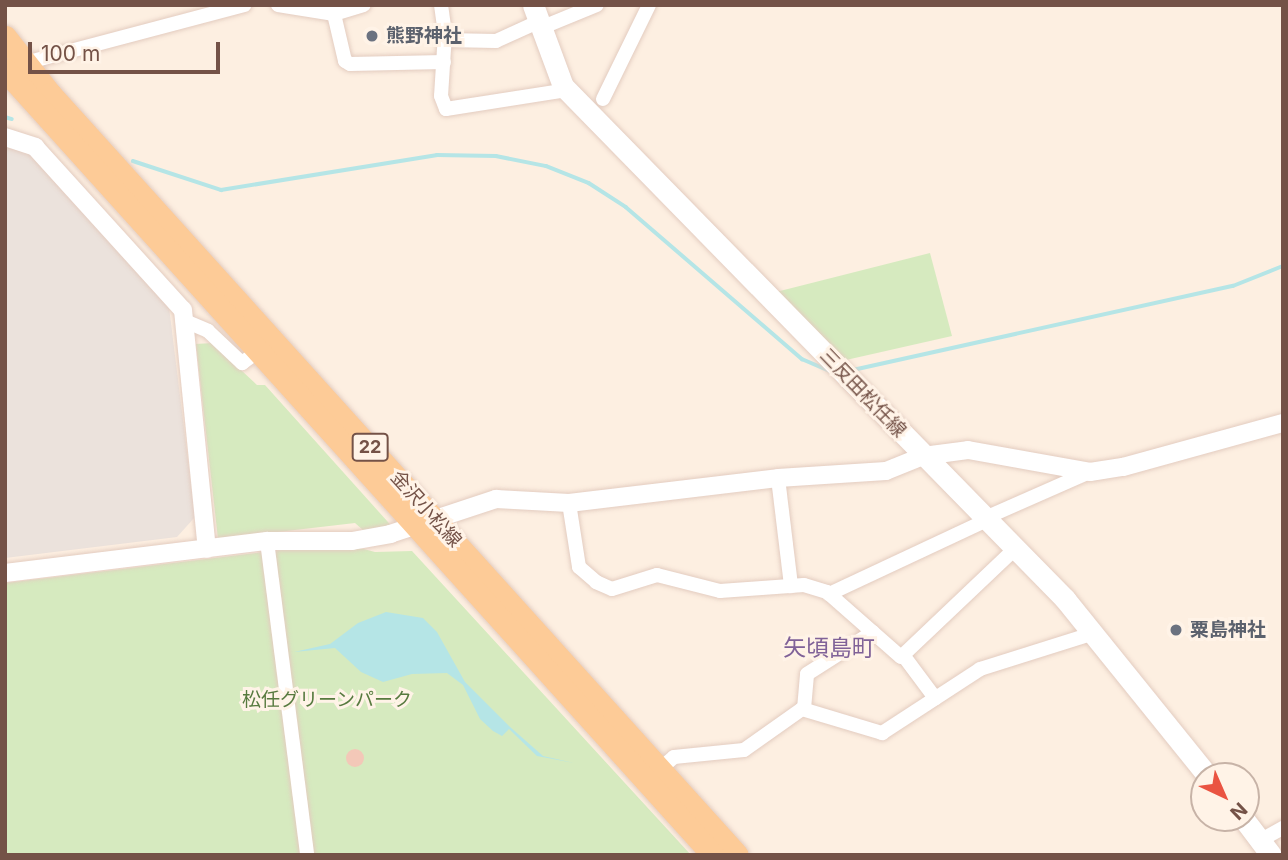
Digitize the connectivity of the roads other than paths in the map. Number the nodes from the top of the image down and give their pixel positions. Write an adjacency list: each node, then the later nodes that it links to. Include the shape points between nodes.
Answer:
1 (244, 5): 12 (street)
2 (364, 5): 7 (street)
3 (597, 5): 8 (street)
4 (284, 6): 7 (street)
5 (444, 6): 10 (street)
6 (646, 7): 14 (street)
7 (334, 14): 11 (street, via 345,61 350,64)
8 (539, 18): 10 (street, via 496,41); 13 (main road, 三反田松任線)
9 (5, 37): 12 (main road, 金沢小松線 / 22)
10 (445, 40): 11 (street)
11 (444, 62): 13 (street, via 441,96 446,109)
12 (15, 67): 17 (main road, 金沢小松線 / 22); 24 (main road, 金沢小松線 / 22)
13 (567, 90): 19 (main road, 三反田松任線)
14 (603, 99)
15 (5, 137): 16 (street, via 34,147 183,310)
16 (185, 321): 17 (street, via 208,331 243,363); 26 (street)
17 (257, 352): 24 (main road, 金沢小松線 / 22)
18 (1283, 423): 20 (street)
19 (923, 456): 20 (street, via 968,450); 21 (street, via 886,471); 23 (main road, 三反田松任線)
20 (1090, 472): 23 (street)
21 (778, 478): 22 (street); 29 (street)
22 (569, 503): 24 (street, via 496,499); 29 (street, via 579,567 612,589 657,575 720,591)
23 (986, 519): 27 (main road, 三反田松任線); 30 (street)
24 (424, 522): 25 (street, via 352,541); 37 (main road, 金沢小松線 / 22); 42 (main road, 金沢小松線 / 22)
25 (267, 541): 26 (street); 41 (street)
26 (207, 549): 28 (street)
27 (1015, 549): 32 (main road, 三反田松任線); 33 (street)
28 (5, 573)
29 (791, 586): 30 (street, via 804,585)
30 (830, 594): 31 (street)
31 (873, 632): 33 (street); 35 (street, via 807,674)
32 (1094, 633): 34 (street, via 980,669); 36 (main road, 三反田松任線)
33 (903, 655): 34 (street)
34 (935, 698): 35 (street, via 882,733)
35 (804, 709): 37 (street, via 744,750 674,757)
36 (1197, 762)
37 (660, 769): 43 (main road, 金沢小松線 / 22)
38 (1283, 828): 40 (street)
39 (1254, 832): 40 (main road)
40 (1266, 847)
41 (307, 855)
42 (713, 855)
43 (737, 855)

